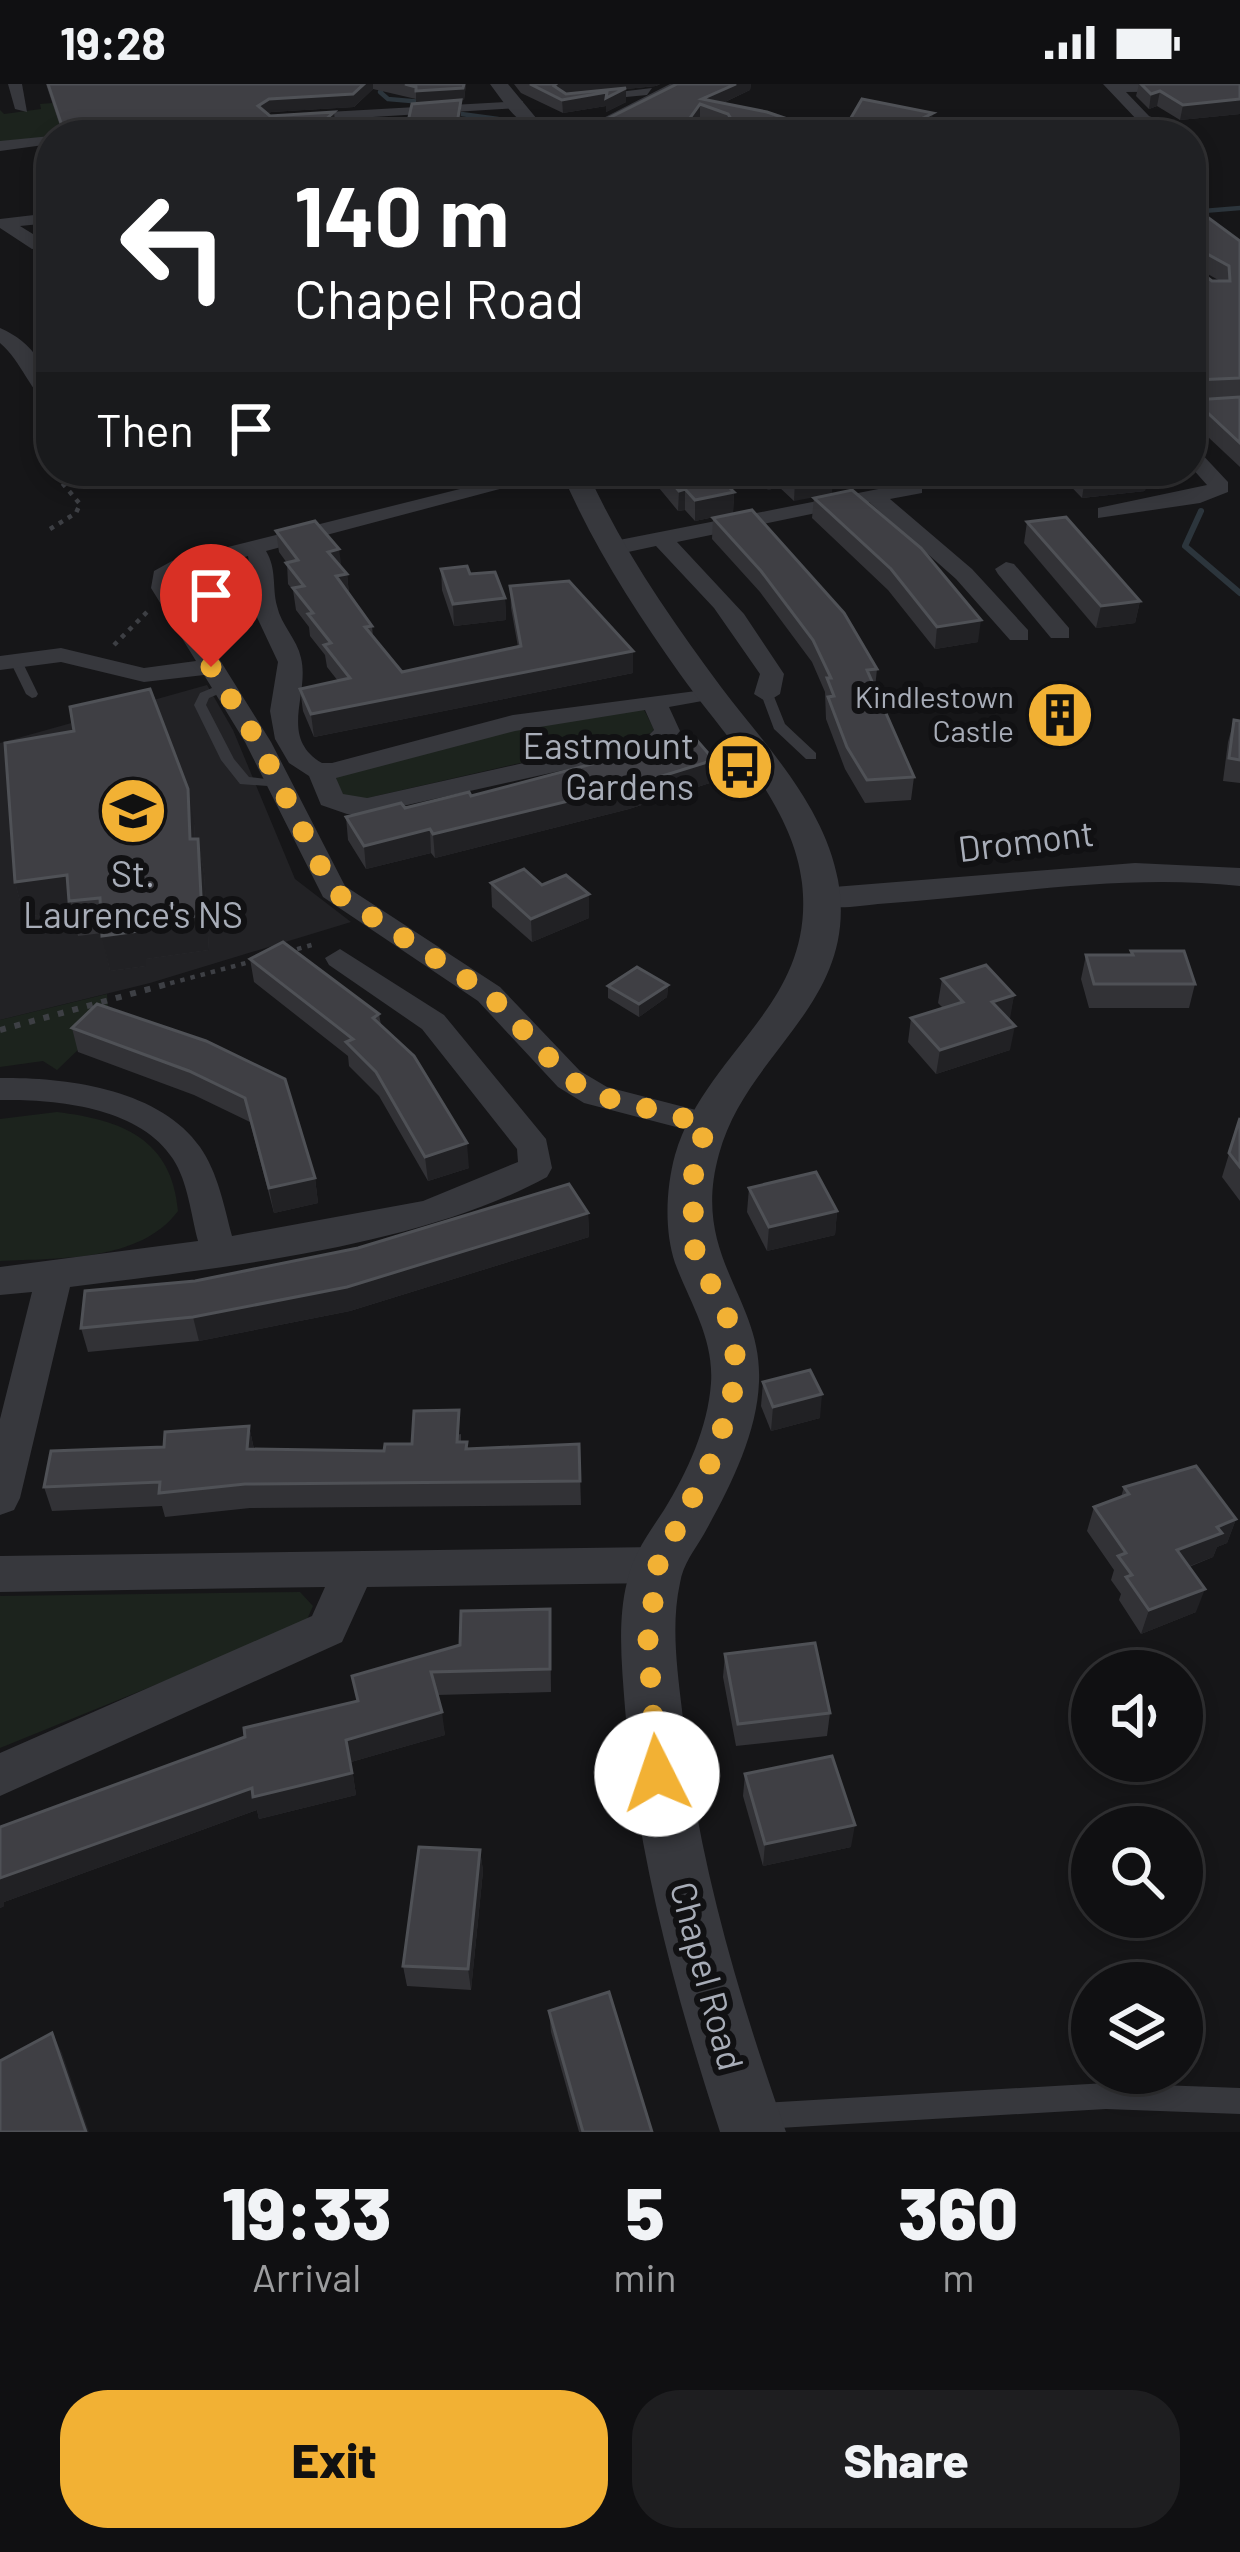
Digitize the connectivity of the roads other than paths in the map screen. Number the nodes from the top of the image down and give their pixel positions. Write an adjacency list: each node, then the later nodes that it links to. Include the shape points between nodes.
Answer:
1 (15, 84): 9 (street)
2 (499, 84): 8 (street)
3 (684, 84): 6 (street)
4 (1111, 86): 5 (street); 13 (street)
5 (1240, 87)
6 (644, 98): 7 (street); 12 (street)
7 (566, 99)
8 (518, 104): 10 (street); 11 (street)
9 (22, 109)
10 (271, 120)
11 (534, 120)
12 (605, 120)
13 (1146, 120)
14 (36, 142): 15 (street)
15 (0, 146)
16 (36, 220): 17 (street, via 3,223)
17 (36, 244)
18 (0, 334): 19 (street)
19 (36, 372)
20 (1206, 471): 25 (street, via 1220,487 1200,497)
21 (531, 486): 35 (street, via 162,576)
22 (576, 486): 27 (street)
23 (914, 488): 24 (street)
24 (873, 495): 26 (street); 31 (street)
25 (1106, 514)
26 (662, 540): 27 (street); 38 (street, via 754,642 772,674)
27 (614, 548): 36 (street)
28 (259, 556): 29 (street)
29 (264, 583): 30 (street); 41 (street, via 267,615 290,658 283,717 302,766)
30 (228, 587)
31 (981, 592): 32 (street, via 1013,578); 33 (street)
32 (1060, 633)
33 (1019, 635)
34 (7, 661): 35 (street, via 82,657 144,676); 37 (lane)
35 (217, 677): 46 (street, via 333,891 489,994 569,1079 596,1095)
36 (710, 693): 39 (street); 43 (street, via 796,818)
37 (32, 694)
38 (767, 694): 40 (lane, via 779,726)
39 (654, 700): 41 (street, via 496,727); 41 (street, via 667,730 658,741 433,793 347,806 331,799)
40 (812, 756)
41 (320, 773)
42 (1240, 877): 43 (street, Dromont, via 1124,868 928,893)
43 (821, 897): 46 (street, via 820,937 800,996)
44 (331, 950): 47 (street, via 433,1022 534,1147 535,1168 512,1183 395,1219)
45 (0, 1088): 47 (street, via 40,1086 161,1126 188,1154)
46 (706, 1124): 51 (street, Chapel Road, via 692,1181 695,1252 728,1319 735,1383 716,1452)
47 (219, 1251): 48 (street)
48 (54, 1277): 49 (street); 50 (street)
49 (0, 1281)
50 (0, 1498)
51 (658, 1565): 52 (street); 56 (street, Chapel Road, via 648,1640 657,1774 708,1996)
52 (352, 1573): 53 (street); 54 (street, via 327,1629)
53 (0, 1574)
54 (0, 1775)
55 (1240, 2101): 56 (lane, via 1106,2096)
56 (750, 2124)

